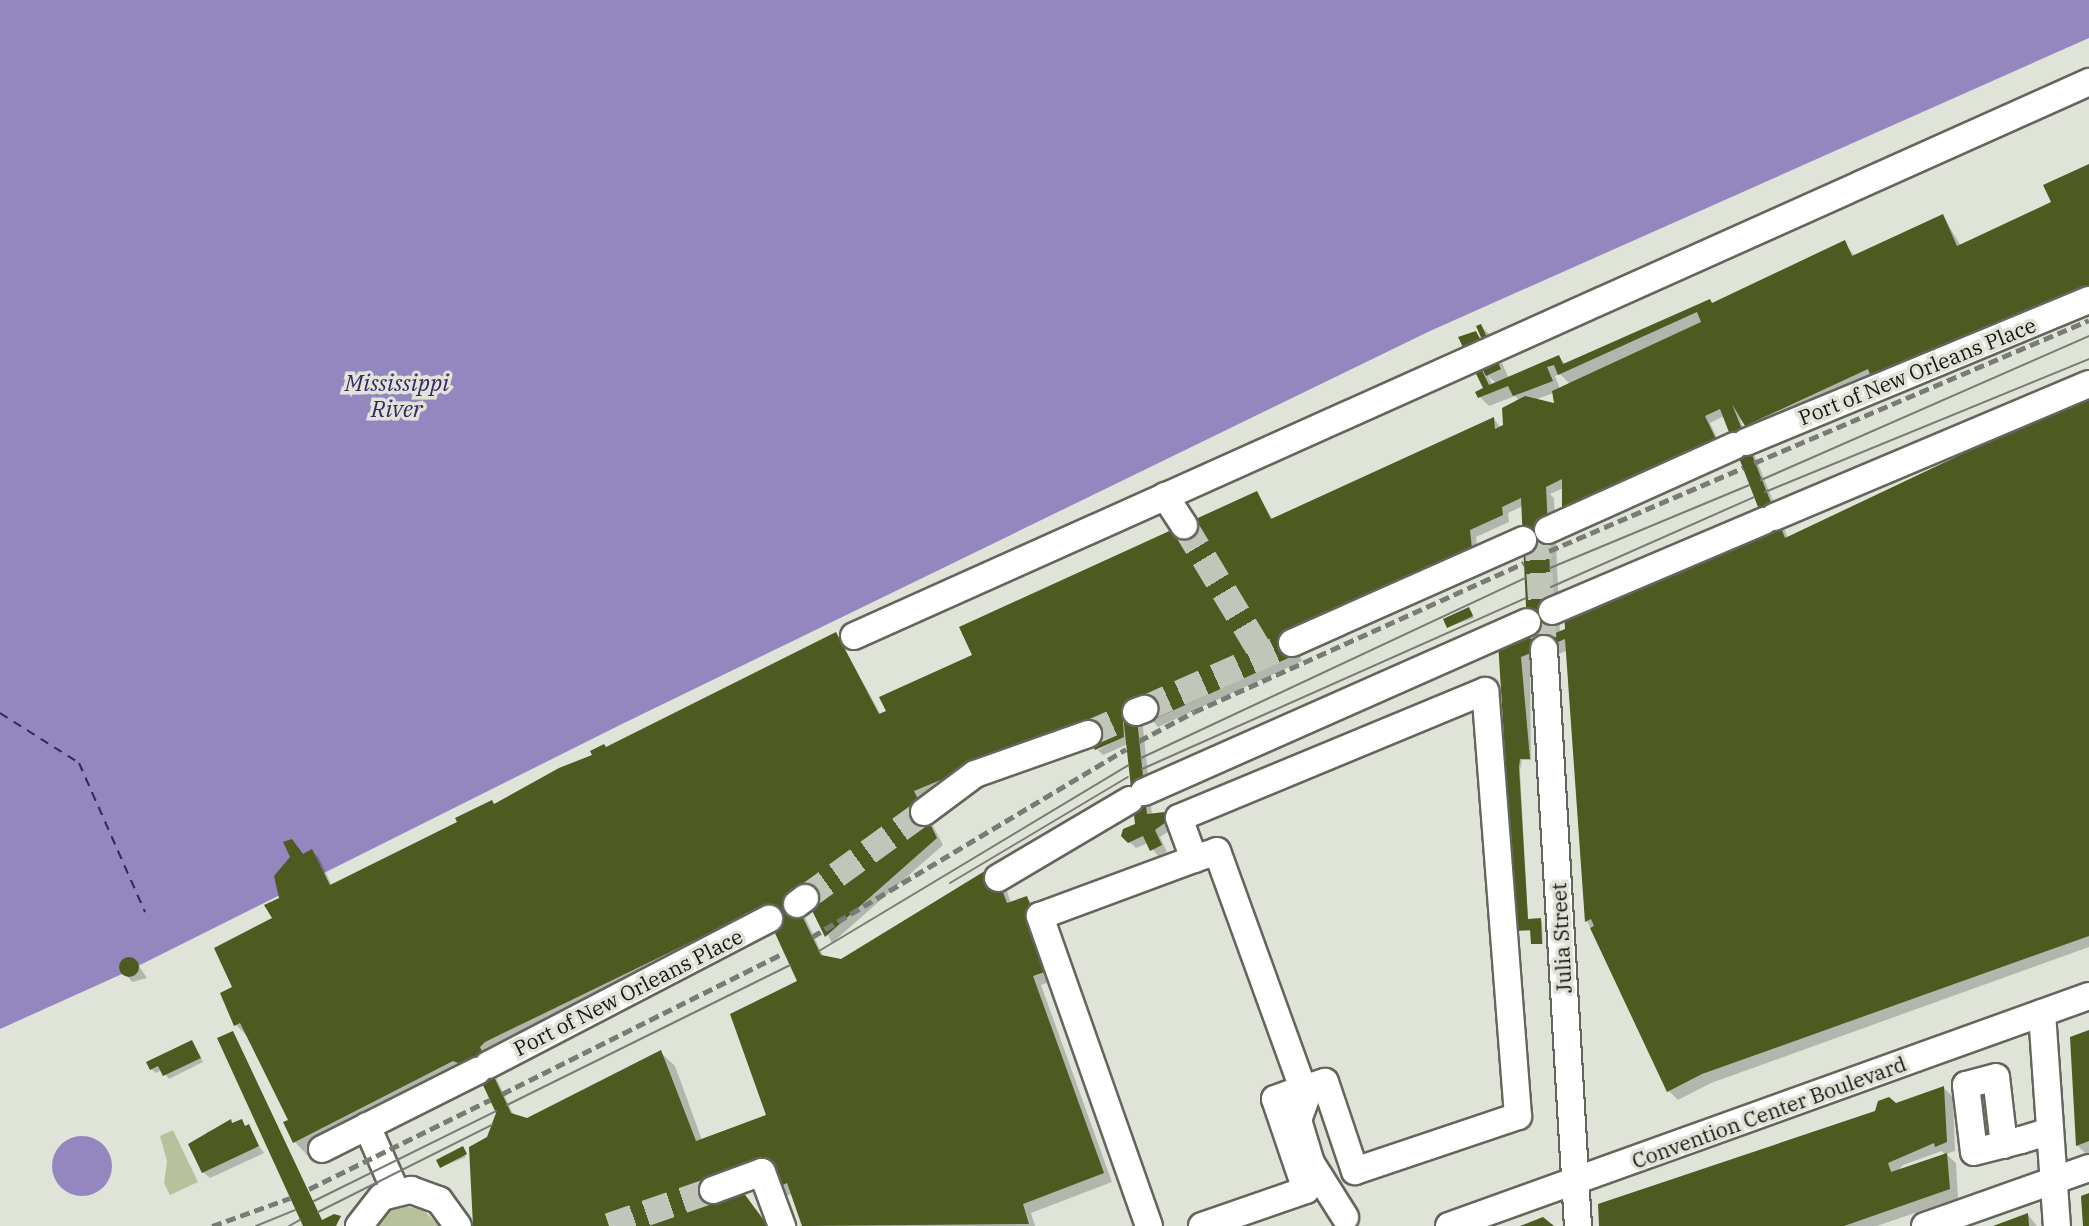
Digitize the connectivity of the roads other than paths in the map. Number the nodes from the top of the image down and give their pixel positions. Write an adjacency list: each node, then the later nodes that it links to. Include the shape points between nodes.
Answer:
1 (2089, 82): 4 (street)
2 (2089, 300): 6 (street, Port of New Orleans Place, via 1740,444)
3 (2089, 384): 8 (street)
4 (1166, 496): 5 (street); 10 (street)
5 (1184, 525)
6 (1548, 530)
7 (1523, 540): 11 (street)
8 (1552, 611)
9 (1527, 622): 16 (street, via 1137,796)
10 (854, 636)
11 (1292, 643)
12 (1544, 649): 27 (street, Julia Street)
13 (1088, 734): 14 (street, via 975,774)
14 (924, 812)
15 (1194, 859): 21 (street, via 1217,851); 21 (street, via 1179,818 1485,691 1518,1116 1355,1171 1325,1082); 34 (street, via 1040,916)
16 (998, 878)
17 (769, 919): 22 (street, Port of New Orleans Place)
18 (2089, 996): 19 (street, Convention Center Boulevard)
19 (2042, 1013): 20 (street, Convention Center Boulevard); 23 (street)
20 (1972, 1037): 23 (street, via 1984,1080 1966,1085 1974,1152); 27 (street, Convention Center Boulevard)
21 (1304, 1095): 30 (street, via 1320,1113 1345,1188); 35 (street, via 1275,1100 1306,1190)
22 (367, 1126): 24 (street, Port of New Orleans Place); 29 (street)
23 (2050, 1131): 26 (street)
24 (322, 1149)
25 (2089, 1168): 26 (street)
26 (2054, 1181): 38 (street); 39 (street)
27 (1575, 1184): 36 (street, Convention Center Boulevard); 37 (street, Julia Street)
28 (713, 1190): 33 (street, via 762,1172)
29 (396, 1192): 31 (street, via 371,1206); 32 (street, via 425,1193 439,1200)
30 (1346, 1221)
31 (359, 1226)
32 (457, 1226)
33 (782, 1226)
34 (1149, 1226)
35 (1202, 1226)
36 (1449, 1226)
37 (1578, 1226)
38 (1925, 1226)
39 (2057, 1226)

